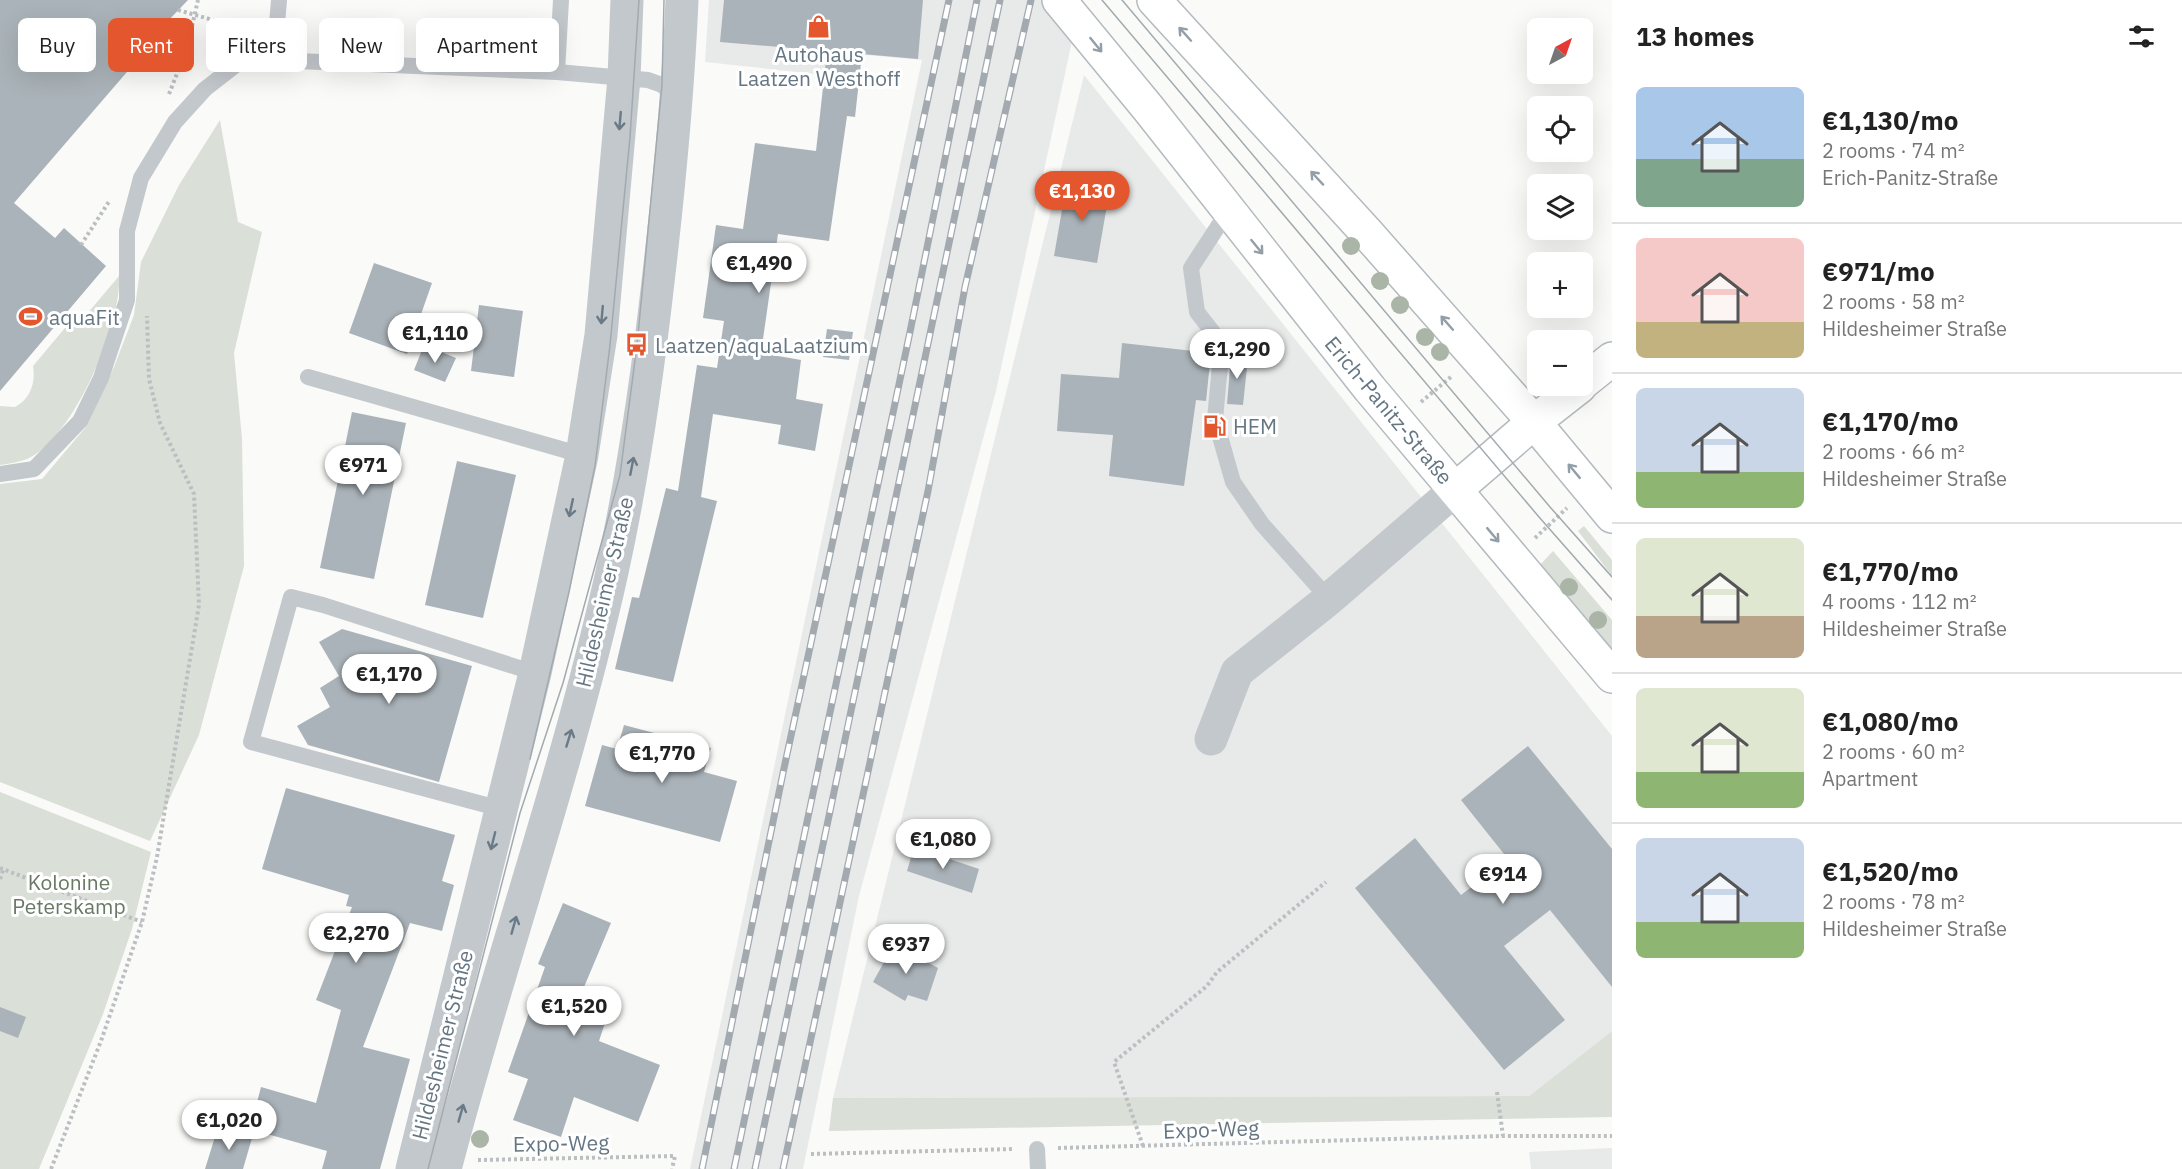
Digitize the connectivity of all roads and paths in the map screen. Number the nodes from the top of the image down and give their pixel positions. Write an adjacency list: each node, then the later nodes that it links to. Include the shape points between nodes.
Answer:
1 (279, 0): 9 (lane)
2 (561, 0): 10 (lane)
3 (627, 0): 15 (street, Hildesheimer Straße)
4 (682, 0): 16 (street, Hildesheimer Straße)
5 (1059, 0): 17 (main road, Erich-Panitz-Straße, one-way to 17)
6 (1154, 0): 18 (main road, one-way to 6)
7 (178, 10): 8 (path)
8 (206, 18)
9 (278, 18)
10 (559, 36)
11 (307, 61): 12 (lane)
12 (416, 66)
13 (226, 72): 27 (lane, via 204,89 175,122 141,178 127,231 127,300 101,378 80,421 34,469)
14 (557, 72): 15 (lane)
15 (624, 78): 16 (lane, via 662,85); 26 (street, Hildesheimer Straße, one-way to 26, via 601,335)
16 (677, 99): 47 (street, Hildesheimer Straße, one-way to 16, via 574,722 612,572 645,399)
17 (1228, 211): 24 (main road, Erich-Panitz-Straße, one-way to 24); 32 (lane, via 1191,268 1197,312 1222,344 1215,419 1233,482 1262,524)
18 (1476, 356): 24 (path); 25 (main road)
19 (1612, 358): 20 (main road)
20 (1593, 374)
21 (308, 377): 26 (lane)
22 (149, 379): 40 (path, via 160,423 194,494 199,605 157,857)
23 (1566, 396): 25 (main road)
24 (1397, 421): 29 (main road, Erich-Panitz-Straße)
25 (1534, 422): 28 (main road, one-way to 25); 29 (main road)
26 (582, 455): 33 (street, Hildesheimer Straße, one-way to 33)
27 (0, 474)
28 (1589, 488): 30 (main road); 31 (path)
29 (1455, 490): 31 (main road, Erich-Panitz-Straße, one-way to 31); 32 (street)
30 (1612, 516)
31 (1513, 559): 34 (main road, Erich-Panitz-Straße)
32 (1329, 599): 35 (street, via 1237,672)
33 (535, 673): 36 (street, Hildesheimer Straße); 36 (lane, via 291,597 251,742)
34 (1612, 676)
35 (1212, 739)
36 (501, 809): 49 (street, Hildesheimer Straße, one-way to 49)
37 (2, 869): 38 (path); 40 (path)
38 (0, 879)
39 (1326, 882): 44 (path, via 1114,1062)
40 (142, 922): 48 (path)
41 (1497, 1092): 42 (path)
42 (1503, 1136): 43 (path, Expo-Weg); 44 (path, Expo-Weg)
43 (1612, 1136)
44 (1143, 1146): 45 (path, Expo-Weg)
45 (1037, 1149): 46 (path, Expo-Weg); 51 (lane)
46 (811, 1154)
47 (446, 1165): 50 (path, Expo-Weg, via 675,1156)
48 (51, 1169)
49 (411, 1169)
50 (672, 1169)
51 (1038, 1169)

